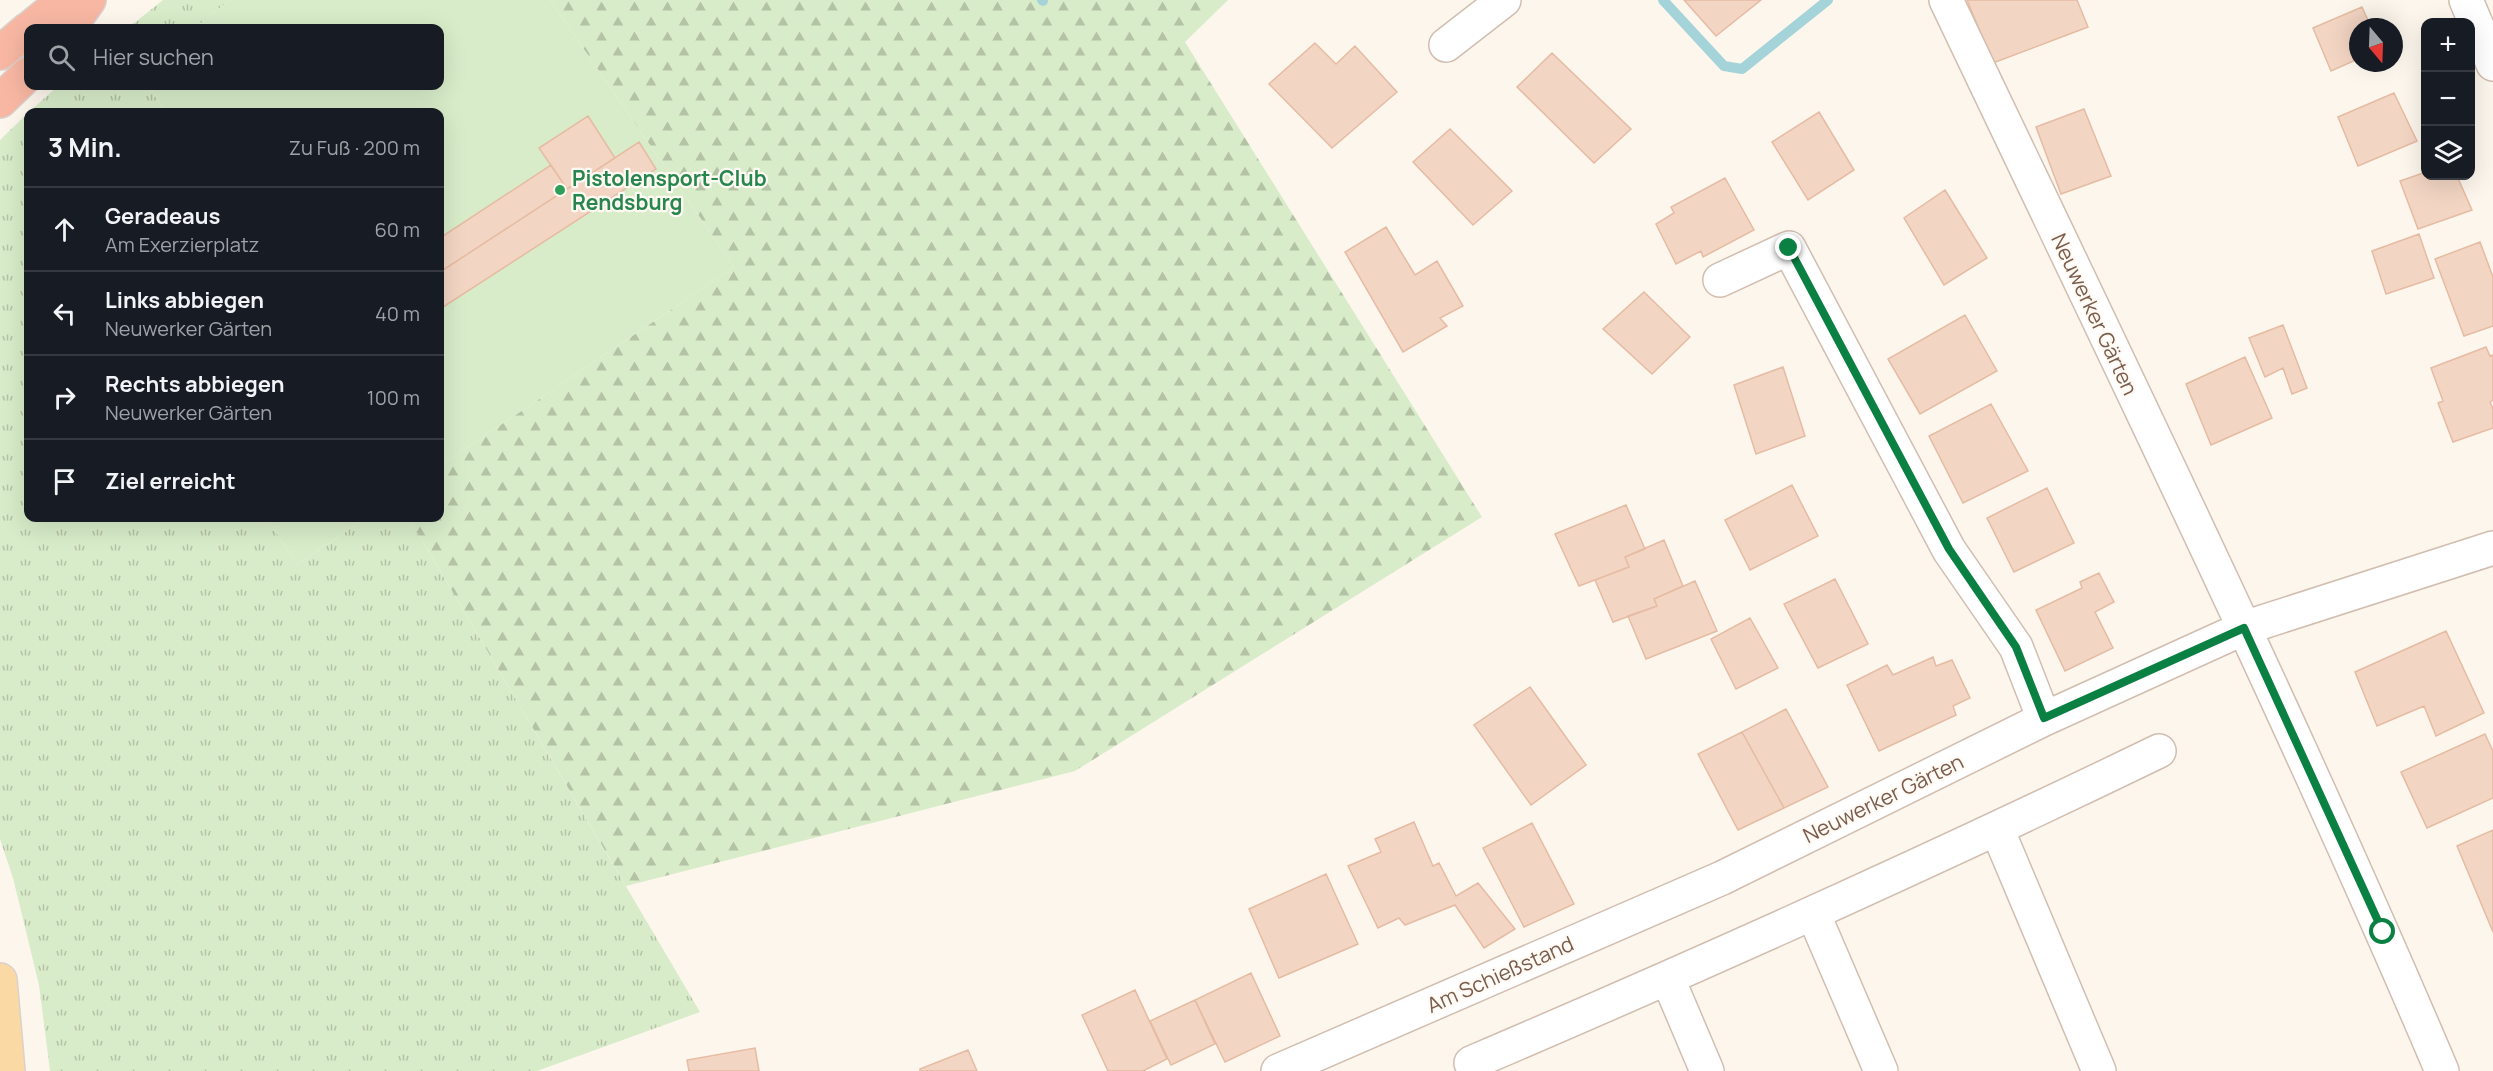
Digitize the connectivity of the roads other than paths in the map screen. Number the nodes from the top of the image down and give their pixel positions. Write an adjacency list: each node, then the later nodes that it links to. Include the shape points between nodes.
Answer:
1 (64, 0): 6 (highway)
2 (89, 0): 7 (highway)
3 (1504, 0): 9 (street)
4 (1946, 0): 16 (street, Neuwerker Gärten)
5 (2473, 3): 11 (street)
6 (35, 24)
7 (72, 24)
8 (24, 33): 10 (highway)
9 (1446, 45)
10 (0, 53)
11 (2493, 64)
12 (24, 78): 13 (highway)
13 (0, 101)
14 (1720, 280): 17 (street, via 1789,248 1949,549 2016,647)
15 (2493, 548): 16 (street, Neuwerker Gärten)
16 (2244, 628): 17 (street, Neuwerker Gärten); 30 (street)
17 (2044, 718): 20 (street, Neuwerker Gärten)
18 (2159, 751): 19 (street)
19 (1997, 829): 21 (street); 29 (street)
20 (1722, 878): 25 (street, Am Schießstand)
21 (1813, 913): 22 (street); 28 (street)
22 (1668, 979): 26 (street, via 1471,1063); 27 (street)
23 (0, 980): 24 (main road)
24 (8, 1071)
25 (1278, 1071)
26 (1475, 1071)
27 (1707, 1071)
28 (1881, 1071)
29 (2098, 1071)
30 (2442, 1071)

